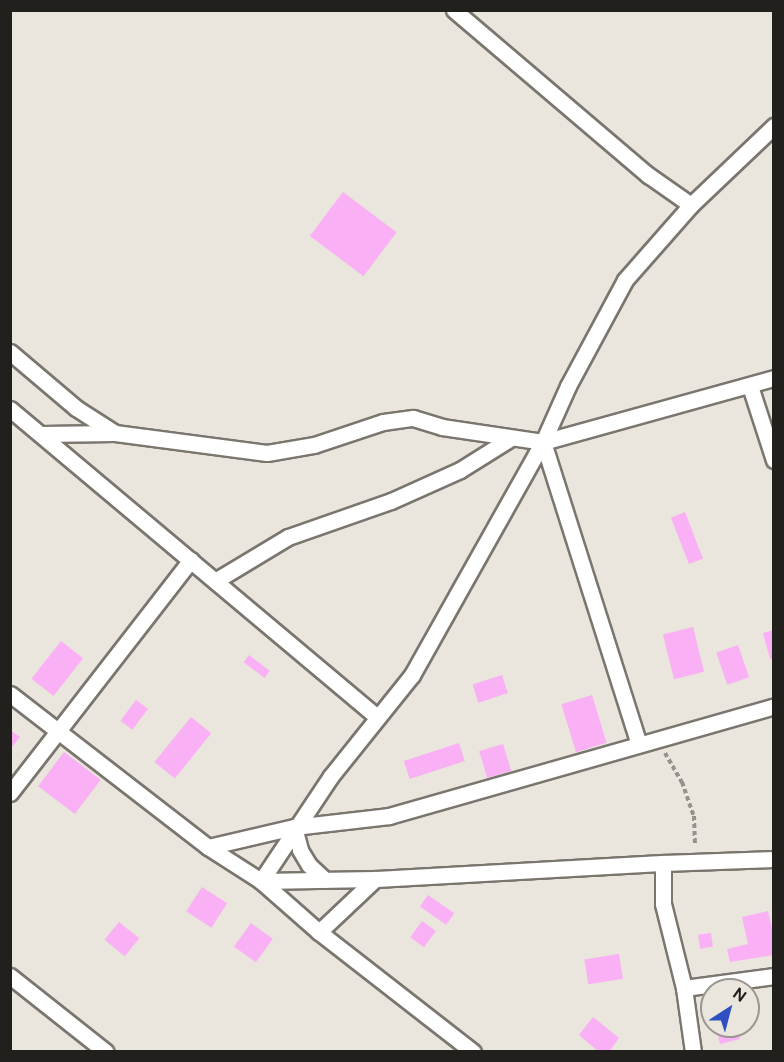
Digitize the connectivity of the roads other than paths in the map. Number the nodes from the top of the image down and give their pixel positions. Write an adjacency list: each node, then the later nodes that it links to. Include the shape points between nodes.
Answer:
1 (454, 10): 3 (street, via 648,175)
2 (774, 126): 3 (street)
3 (691, 205): 11 (street, via 625,280)
4 (13, 357): 9 (street)
5 (774, 378): 6 (street)
6 (750, 386): 11 (street); 12 (street)
7 (10, 409): 8 (street)
8 (41, 434): 9 (street); 13 (street)
9 (114, 434): 10 (street, via 267,453 314,445 383,422 412,418)
10 (511, 438): 11 (street); 14 (street, via 460,470 392,501 288,537)
11 (543, 442): 17 (street, via 411,675); 19 (street)
12 (774, 460)
13 (191, 560): 14 (street); 18 (street)
14 (215, 581): 17 (street)
15 (10, 693): 18 (street)
16 (774, 706): 19 (street)
17 (376, 716): 21 (street)
18 (58, 731): 20 (street); 22 (street)
19 (639, 744): 21 (street, via 389,816)
20 (10, 793)
21 (294, 827): 22 (street); 26 (street, via 309,866); 27 (street)
22 (208, 847): 27 (street)
23 (774, 859): 24 (street)
24 (663, 863): 25 (street); 31 (street, via 663,904)
25 (375, 879): 26 (street); 28 (street)
26 (325, 880): 27 (street)
27 (261, 881): 28 (street)
28 (319, 932): 33 (street)
29 (10, 976): 32 (street)
30 (774, 976): 31 (street)
31 (684, 988): 34 (street)
32 (106, 1052)
33 (473, 1052)
34 (693, 1052)

